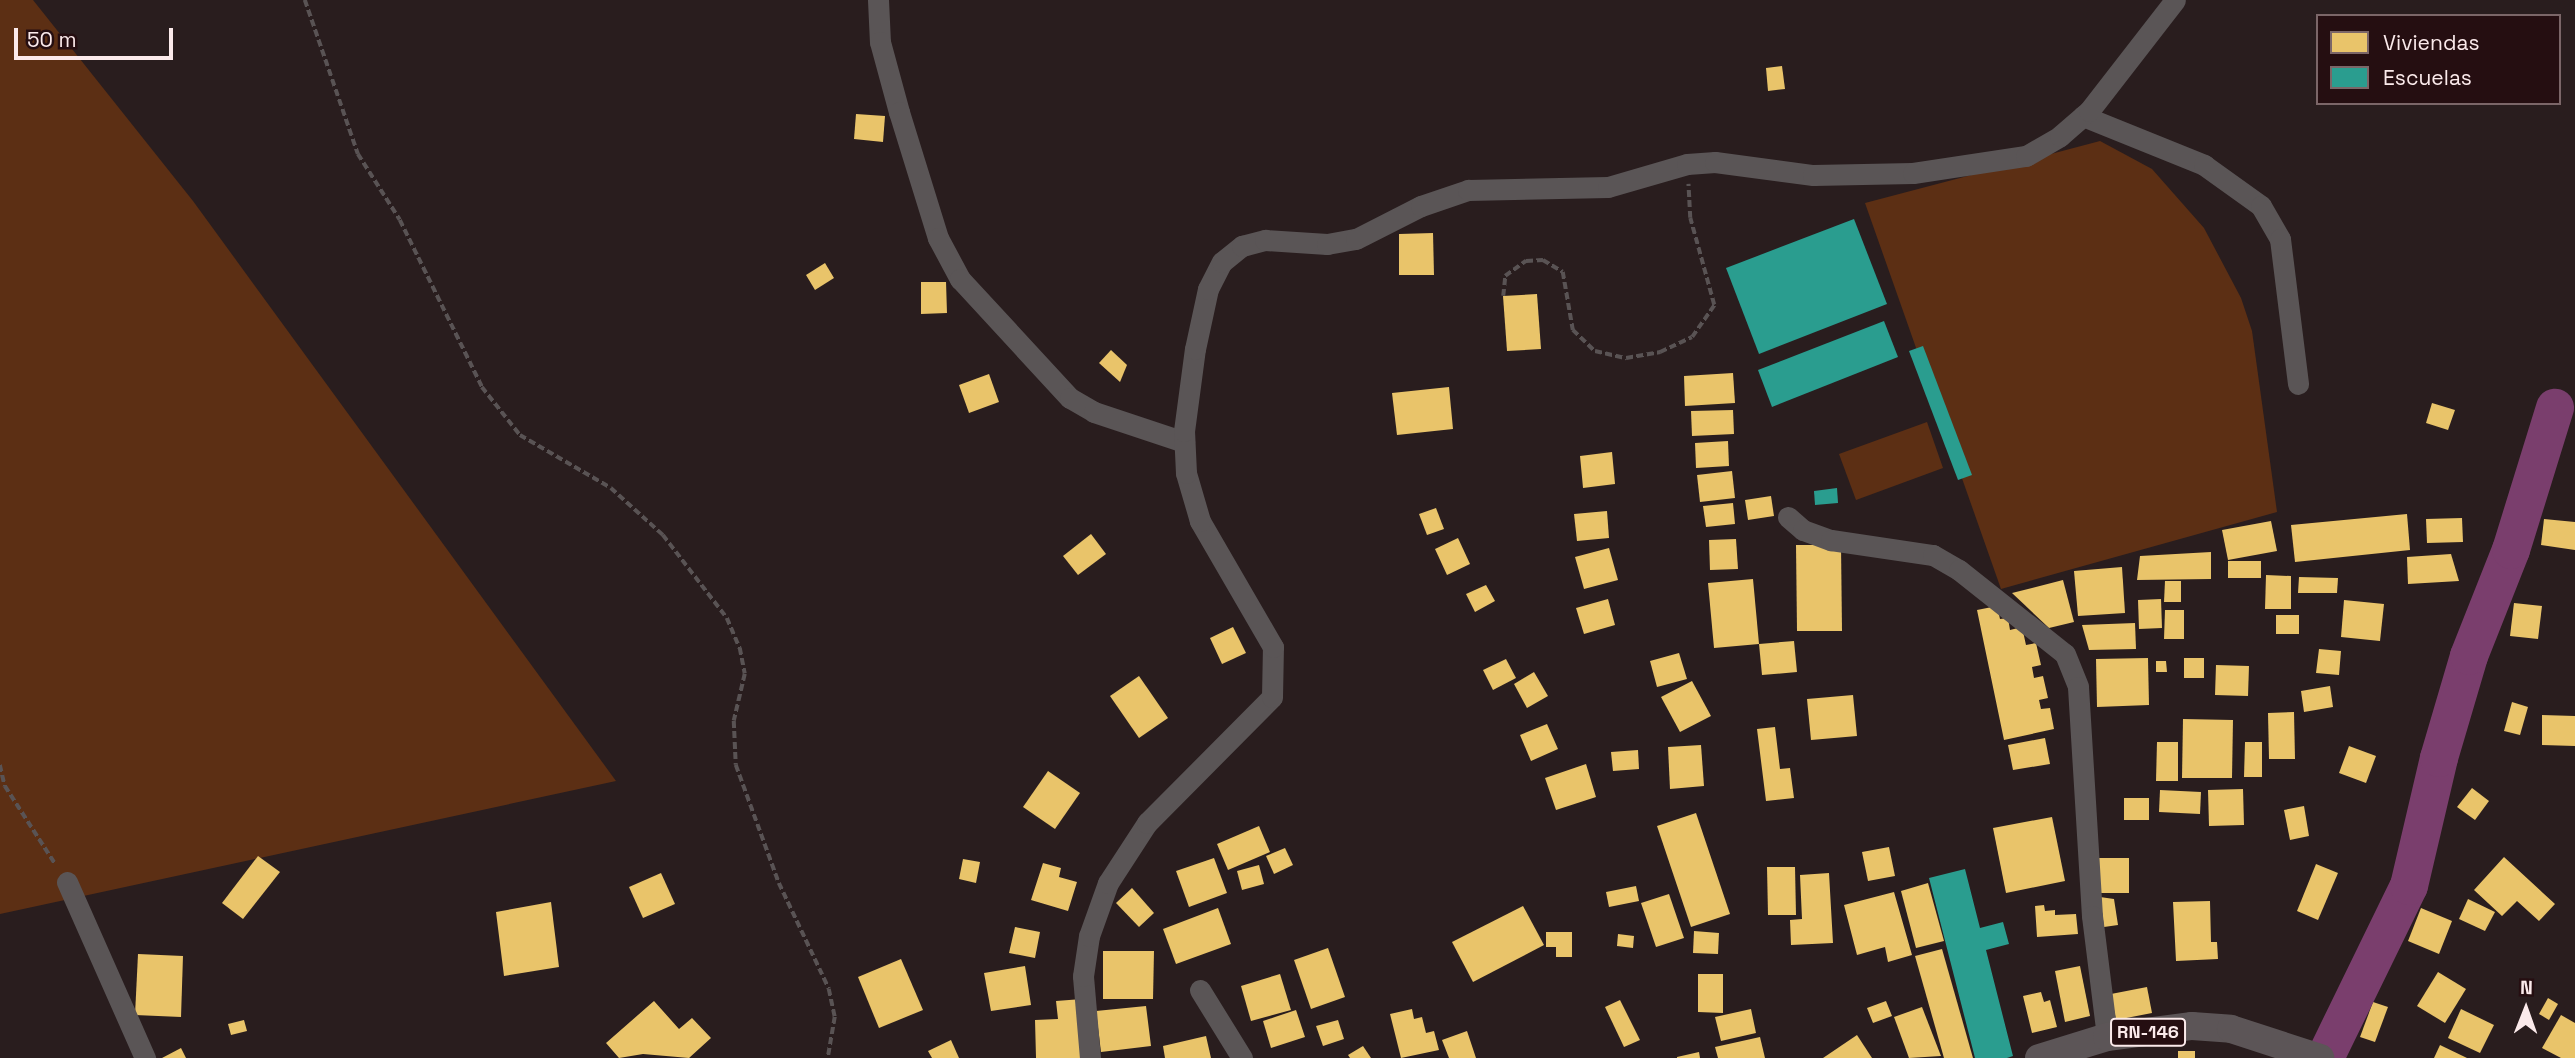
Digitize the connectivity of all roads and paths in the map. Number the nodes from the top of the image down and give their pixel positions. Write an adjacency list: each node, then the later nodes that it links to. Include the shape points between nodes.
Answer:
1 (305, 0): 15 (path, via 358,154 400,220 482,387 520,435 611,488 663,535 727,618 745,674 734,721 736,765 779,883 829,989 835,1017)
2 (878, 0): 8 (street, via 880,42 899,111 938,238 960,279 1070,398 1094,412)
3 (2175, 0): 4 (street, via 2120,75)
4 (2083, 116): 5 (street, via 2026,156 1913,173 1813,175 1715,162); 7 (street, via 2204,165 2261,206 2280,239)
5 (1687, 164): 6 (path, via 1690,218 1714,305 1692,337 1660,352 1626,358 1595,351 1573,330 1563,272 1543,260 1526,261 1505,276); 8 (street, via 1608,187 1468,190 1421,206 1356,239 1327,244 1265,240 1242,246 1222,262 1208,289 1195,349)
6 (1503, 296)
7 (2298, 384)
8 (1184, 442): 16 (street, via 1185,472 1200,520 1273,647 1276,674 1272,697 1147,822 1108,883 1089,936 1083,976)
9 (1788, 517): 13 (street, via 1803,530 1831,540 1933,555 1959,570 2065,654 2078,687 2092,916)
10 (0, 765): 11 (path, via 5,786)
11 (67, 882): 14 (street)
12 (1200, 990): 17 (street)
13 (2107, 1037): 18 (main road, RN-146); 19 (main road, RN-146, via 2192,1026 2259,1037)
14 (145, 1058)
15 (828, 1058)
16 (1090, 1058)
17 (1242, 1058)
18 (2039, 1058)
19 (2320, 1058)

